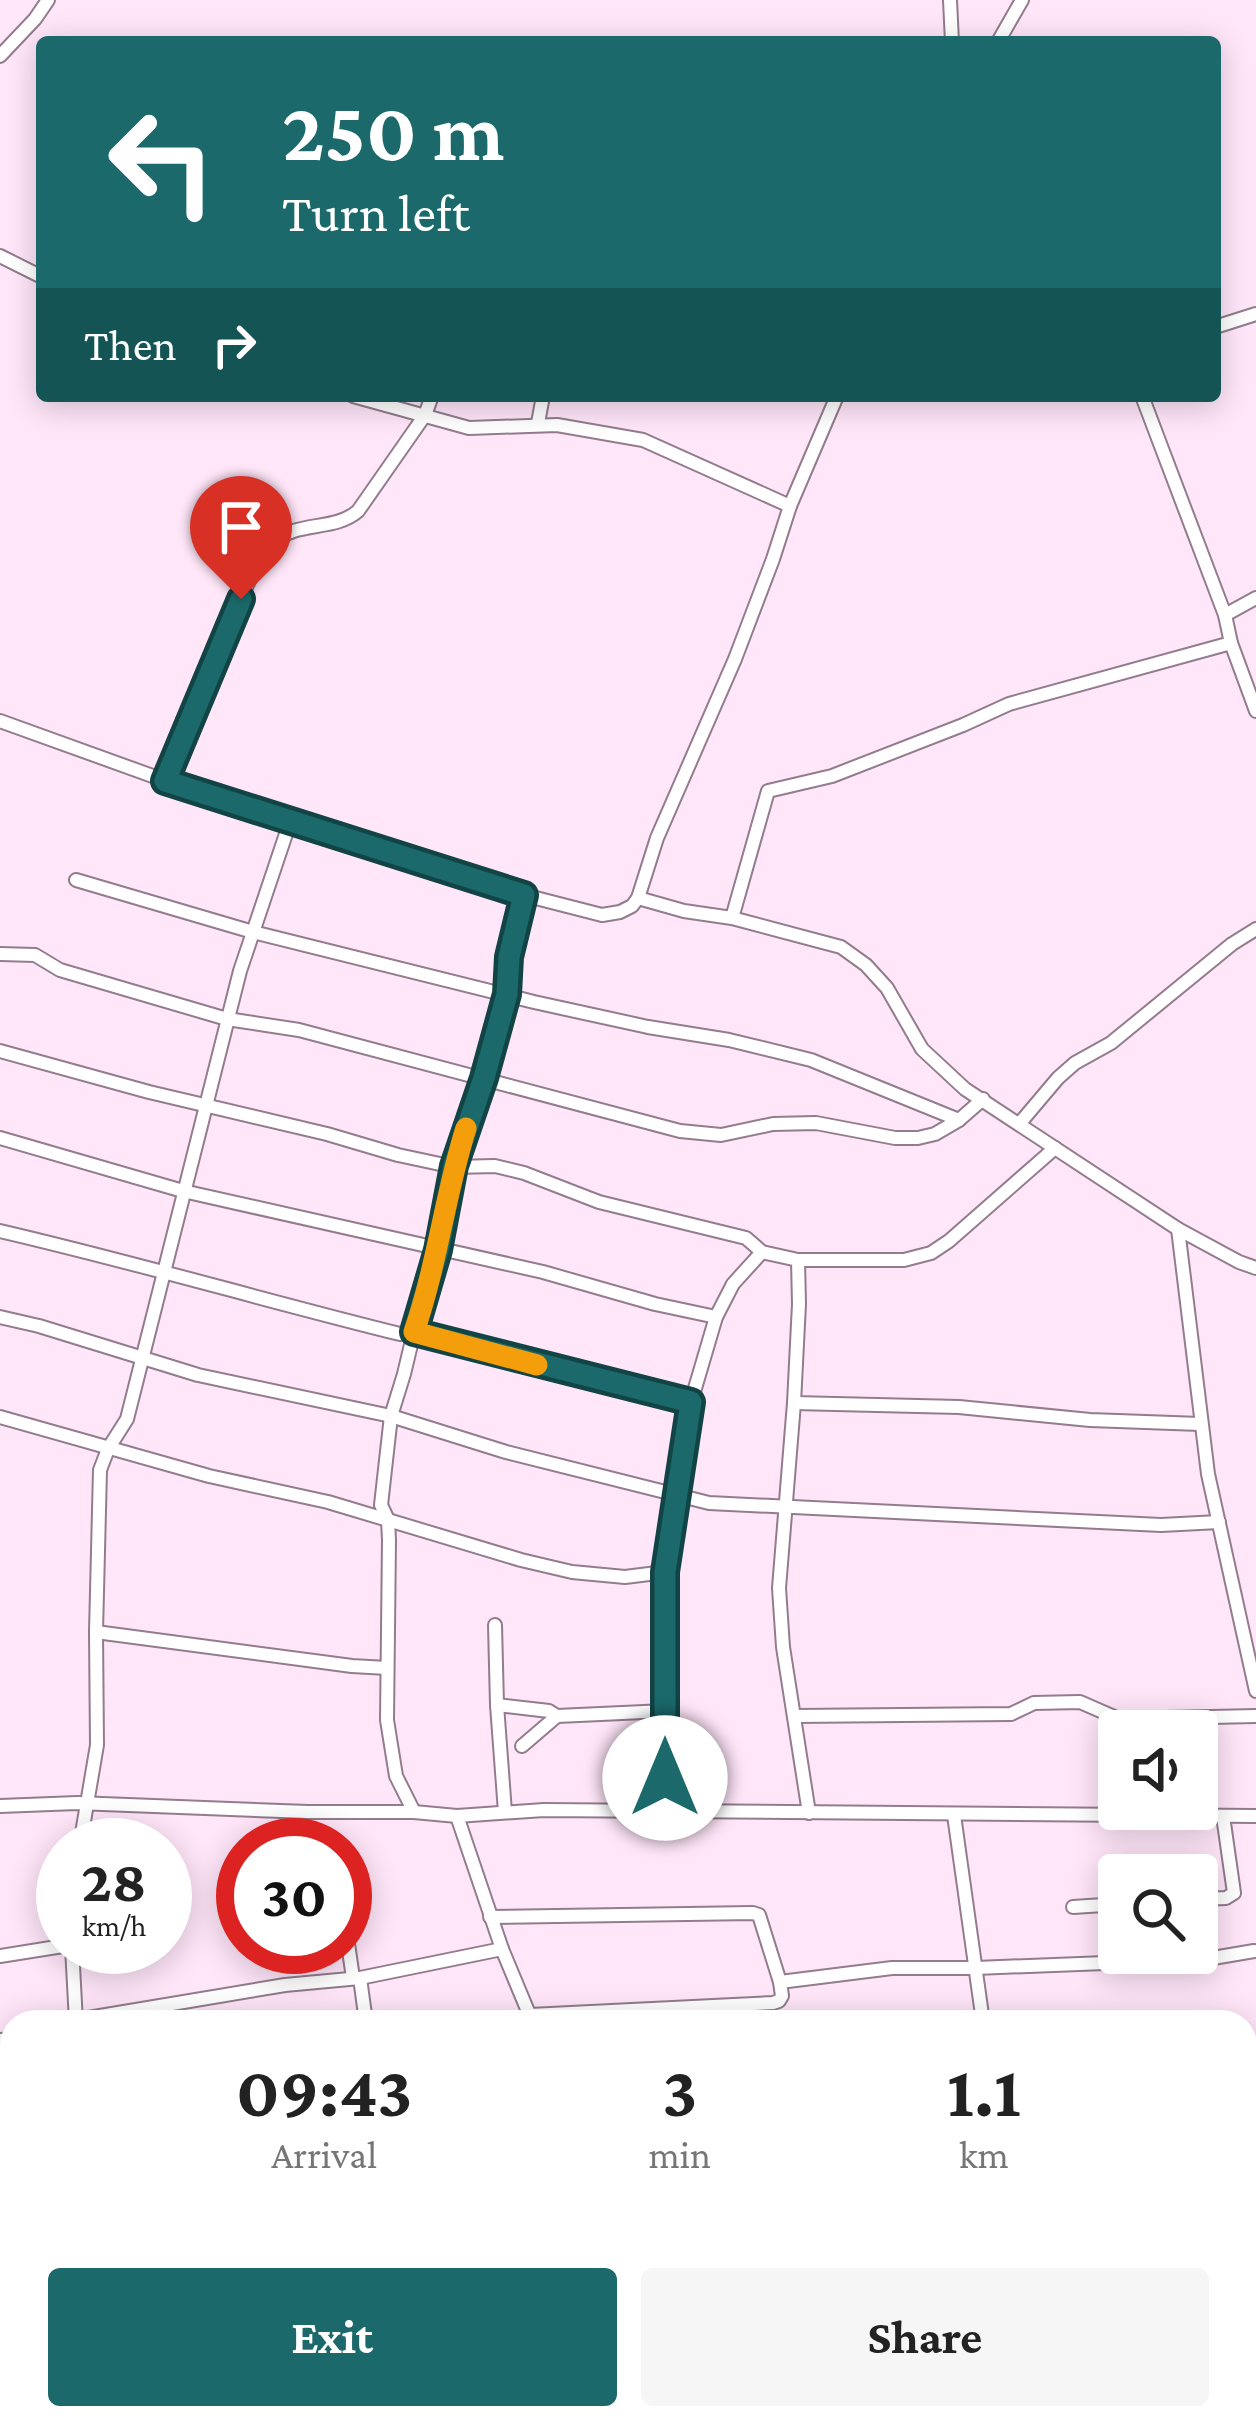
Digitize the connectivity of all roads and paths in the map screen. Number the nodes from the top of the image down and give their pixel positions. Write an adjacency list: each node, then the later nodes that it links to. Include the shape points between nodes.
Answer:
1 (49, 0): 6 (street)
2 (950, 0): 4 (street)
3 (1022, 0): 5 (street)
4 (952, 36)
5 (1001, 36)
6 (0, 56)
7 (0, 256): 8 (street)
8 (36, 274)
9 (1256, 314): 10 (street)
10 (1221, 325)
11 (374, 402): 16 (street)
12 (430, 402): 16 (street)
13 (542, 402): 17 (street)
14 (834, 402): 18 (street)
15 (1144, 402): 20 (street)
16 (424, 416): 17 (street, via 482,429); 24 (street, via 358,511 286,533 270,546)
17 (538, 424): 18 (street, via 643,440)
18 (790, 506): 28 (street)
19 (1256, 598): 20 (street)
20 (1225, 615): 21 (street)
21 (1231, 644): 22 (street); 29 (street, via 1009,704 832,776 768,791)
22 (1256, 711)
23 (0, 721): 24 (street)
24 (165, 781): 25 (street)
25 (290, 822): 27 (street); 31 (street)
26 (76, 880): 31 (street)
27 (524, 895): 28 (street, via 602,915); 33 (street)
28 (638, 898): 29 (street)
29 (732, 918): 37 (street, via 853,955 887,988 922,1049)
30 (1256, 929): 40 (street, via 1075,1063)
31 (253, 932): 33 (street); 34 (street)
32 (0, 954): 34 (street, via 35,955 60,970)
33 (507, 994): 36 (street); 39 (street, via 811,1060)
34 (226, 1019): 36 (street); 38 (street)
35 (0, 1051): 38 (street)
36 (484, 1078): 39 (street, via 722,1135 816,1123 917,1138); 43 (street)
37 (983, 1099): 39 (street); 40 (street)
38 (206, 1104): 43 (street); 44 (street)
39 (959, 1120)
40 (1020, 1123): 42 (street)
41 (0, 1138): 44 (street)
42 (1055, 1148): 45 (street); 49 (street, via 932,1253)
43 (454, 1166): 47 (street); 48 (street, via 524,1173 599,1202 746,1238)
44 (183, 1191): 47 (street); 51 (street)
45 (1178, 1228): 50 (street); 60 (street)
46 (0, 1231): 51 (street)
47 (438, 1250): 53 (street); 54 (street)
48 (762, 1252): 49 (street); 53 (street)
49 (797, 1260): 57 (street)
50 (1256, 1268)
51 (164, 1274): 54 (street); 55 (street)
52 (0, 1317): 55 (street)
53 (716, 1317): 56 (street)
54 (414, 1332): 56 (street); 58 (street)
55 (142, 1360): 58 (street); 61 (street, via 127,1419)
56 (691, 1402): 62 (street)
57 (794, 1403): 60 (street); 63 (street)
58 (391, 1416): 62 (street); 64 (street, via 381,1505)
59 (0, 1417): 61 (street)
60 (1200, 1424): 65 (street)
61 (108, 1448): 64 (street); 68 (street, via 98,1488)
62 (676, 1497): 63 (street); 66 (street)
63 (785, 1509): 65 (street); 74 (street, via 779,1588)
64 (388, 1520): 66 (street, via 572,1572); 69 (street)
65 (1219, 1522): 70 (street)
66 (665, 1572): 72 (street)
67 (495, 1625): 71 (street)
68 (96, 1632): 69 (street); 77 (street, via 97,1745)
69 (387, 1668): 80 (street, via 396,1776)
70 (1256, 1691)
71 (497, 1705): 73 (street); 81 (street)
72 (666, 1711): 73 (street); 79 (street)
73 (557, 1716): 76 (street)
74 (795, 1716): 75 (street, via 1011,1714 1034,1703 1080,1702 1119,1719); 82 (street)
75 (1256, 1716)
76 (522, 1746)
77 (86, 1804): 78 (street); 80 (street); 87 (street)
78 (0, 1806)
79 (665, 1810): 81 (street); 82 (street)
80 (414, 1812): 84 (street)
81 (505, 1812): 84 (street)
82 (809, 1813): 83 (street)
83 (954, 1815): 85 (street); 96 (street)
84 (457, 1816): 91 (street)
85 (1223, 1816): 86 (street); 88 (street, via 1234,1893)
86 (1256, 1816)
87 (84, 1818)
88 (1218, 1898)
89 (1098, 1905): 90 (street)
90 (1073, 1907)
91 (490, 1917): 92 (street); 100 (street, via 753,1913)
92 (502, 1949): 99 (street); 104 (street)
93 (36, 1951): 95 (street)
94 (1254, 1951): 96 (street)
95 (0, 1956)
96 (976, 1968): 100 (street, via 892,1967); 106 (street)
97 (70, 1974): 101 (street)
98 (355, 1974): 99 (street)
99 (356, 1978): 102 (street); 103 (street)
100 (779, 1982): 105 (street, via 782,1996 773,2003)
101 (75, 2010)
102 (141, 2010)
103 (363, 2010)
104 (528, 2010)
105 (660, 2010)
106 (981, 2010)

